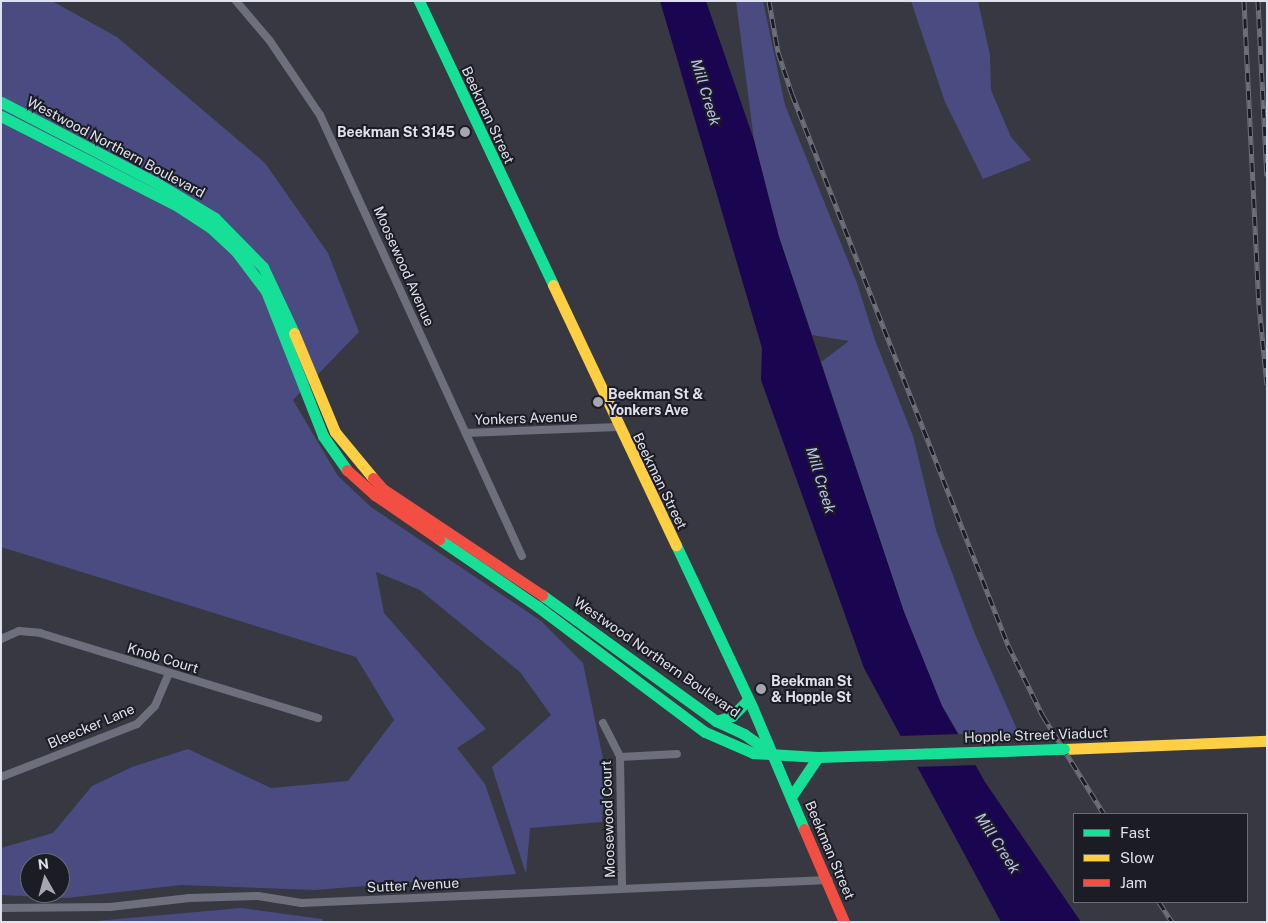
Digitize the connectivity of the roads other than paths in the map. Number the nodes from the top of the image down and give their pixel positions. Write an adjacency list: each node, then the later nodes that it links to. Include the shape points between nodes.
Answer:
1 (236, 1): 6 (street, Moosewood Avenue, via 270,41 320,115)
2 (419, 1): 5 (main road, Beekman Street)
3 (1, 102): 12 (main road, Westwood Northern Boulevard, via 155,182 214,218 235,236 263,268 276,291 335,432 365,471 383,489 604,638)
4 (1, 116): 16 (main road, Westwood Northern Boulevard, via 174,204 211,228 235,250 266,291 323,436 350,474 375,495 537,606 698,727 731,746 753,753)
5 (618, 427): 6 (street, Yonkers Avenue); 10 (main road, Beekman Street)
6 (466, 433): 7 (street, Moosewood Avenue)
7 (522, 556)
8 (1, 639): 9 (street, Knob Court, via 20,631 35,632)
9 (168, 673): 11 (street, Knob Court); 19 (street, Bleecker Lane, via 155,706 136,724)
10 (748, 700): 12 (main road, via 732,716); 16 (main road, Beekman Street)
11 (318, 718)
12 (716, 721): 16 (main road, Westwood Northern Boulevard, via 744,734)
13 (603, 723): 17 (street, Moosewood Court)
14 (1267, 741): 18 (main road, Hopple Street Viaduct, bridge)
15 (677, 754): 17 (street)
16 (773, 754): 18 (main road, Hopple Street Viaduct); 20 (main road, Beekman Street)
17 (620, 757): 22 (street, Moosewood Court)
18 (812, 760): 20 (main road)
19 (1, 777)
20 (791, 797): 21 (main road, Beekman Street)
21 (828, 880): 22 (street, Sutter Avenue); 24 (main road, Beekman Street)
22 (622, 888): 23 (street, Sutter Avenue, via 301,903 258,896 189,898 110,907)
23 (1, 908)
24 (844, 922)

